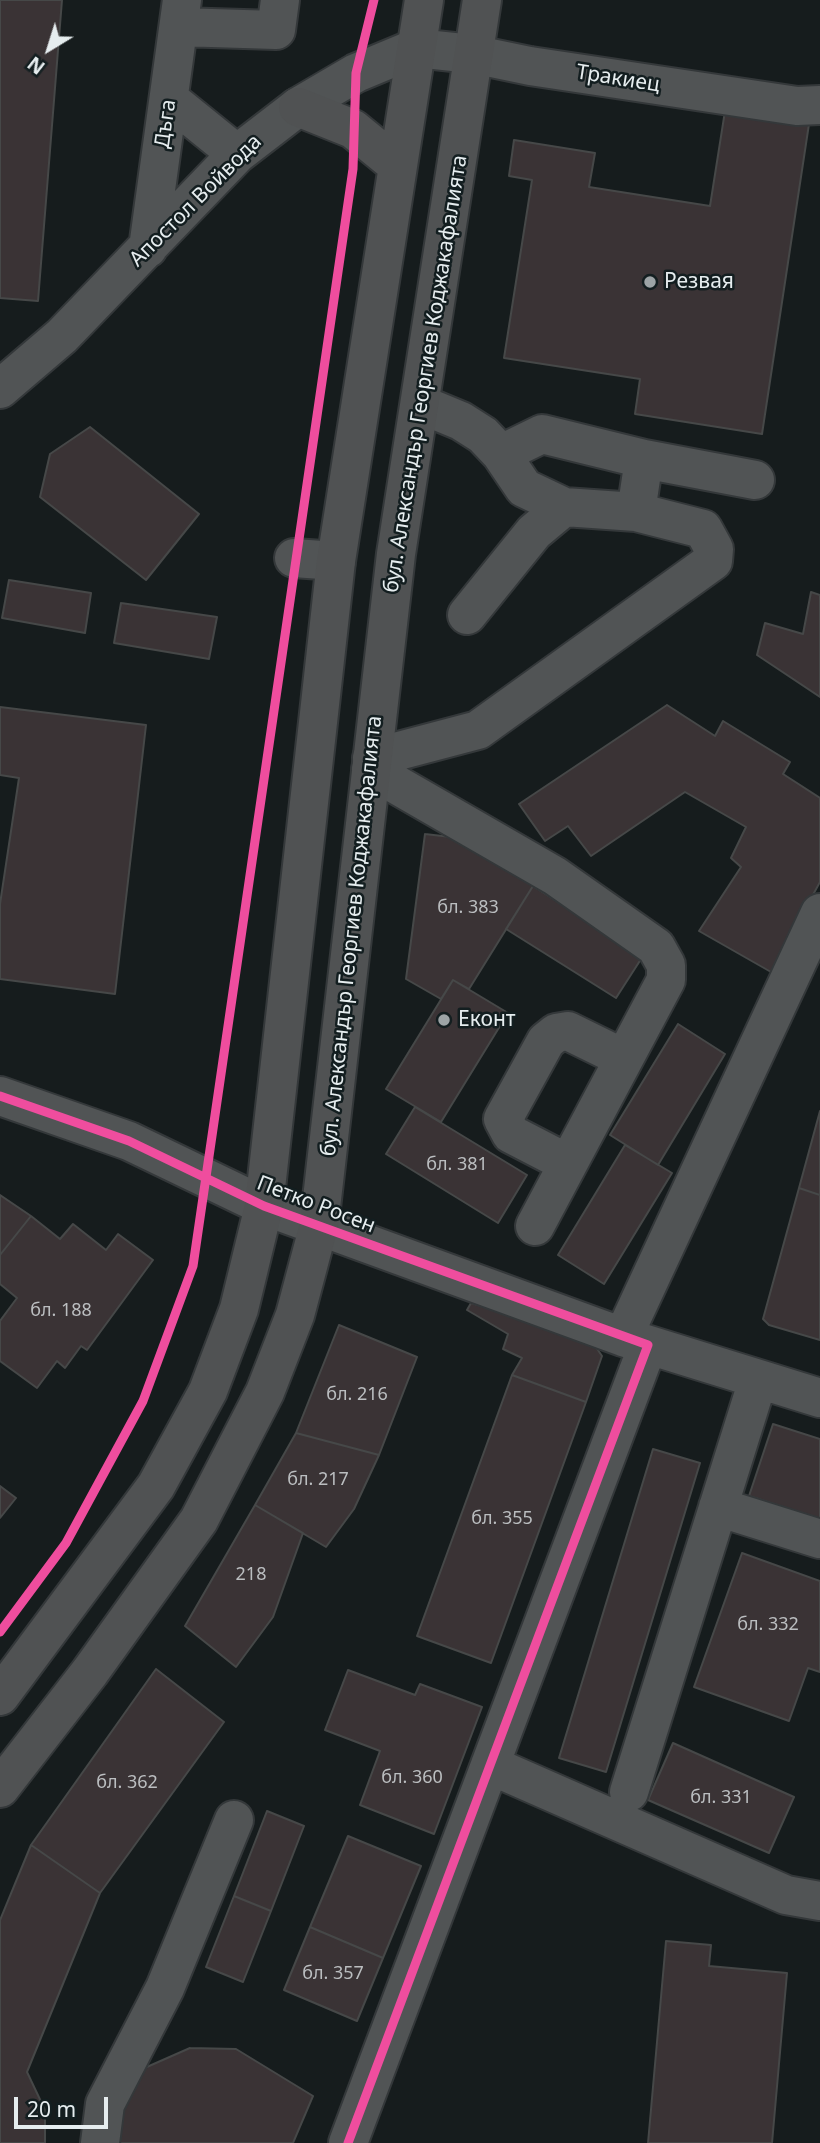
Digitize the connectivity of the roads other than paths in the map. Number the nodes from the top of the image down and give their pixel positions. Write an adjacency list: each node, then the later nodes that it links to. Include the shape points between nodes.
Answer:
1 (280, 0): 4 (street, via 276,30)
2 (424, 0): 5 (main road)
3 (482, 0): 6 (main road, бул. Александър Георгиев Коджакафалията)
4 (181, 13): 7 (street, Дъга)
5 (416, 48): 6 (street, Тракиец); 9 (street, Апостол Войвода, via 356,73); 12 (main road)
6 (472, 54): 8 (street, Тракиец, via 797,106); 16 (main road, бул. Александър Георгиев Коджакафалията)
7 (169, 99): 10 (street, Дъга); 11 (street)
8 (820, 105)
9 (298, 107): 11 (street, Апостол Войвода); 12 (main road, via 353,129)
10 (163, 145): 13 (street, via 174,162); 14 (street, Дъга)
11 (237, 154): 13 (street, Апостол Войвода)
12 (397, 165): 23 (main road)
13 (205, 188): 14 (street, Апостол Войвода)
14 (148, 248): 15 (street, Апостол Войвода, via 62,336)
15 (0, 390)
16 (420, 404): 17 (street, via 461,421); 25 (main road, бул. Александър Георгиев Коджакафалията, via 396,554)
17 (501, 454): 18 (street, via 542,434); 20 (street, via 524,488)
18 (644, 458): 19 (street); 21 (street)
19 (755, 480)
20 (564, 507): 21 (street); 24 (street, via 534,532)
21 (636, 512): 25 (street, via 704,529 714,549 713,561 478,730)
22 (294, 558): 23 (street)
23 (336, 561): 30 (main road)
24 (467, 615)
25 (372, 764): 27 (street, via 555,876 656,947 666,965 666,980); 31 (main road, бул. Александър Георгиев Коджакафалията)
26 (820, 913): 33 (street)
27 (623, 1058): 29 (street); 29 (street, via 568,1031 556,1033 546,1041 503,1119 511,1135)
28 (0, 1096): 30 (street, Петко Росен, via 129,1140)
29 (568, 1163): 32 (street)
30 (264, 1206): 31 (street, Петко Росен); 38 (main road, via 239,1309 208,1391 156,1486)
31 (319, 1225): 33 (street, Петко Росен); 40 (main road, бул. Александър Георгиев Коджакафалията, via 295,1315 265,1392 199,1520)
32 (535, 1226)
33 (635, 1341): 34 (street, Петко Росен); 39 (street)
34 (758, 1380): 35 (street, Петко Росен); 36 (street)
35 (820, 1398)
36 (718, 1507): 37 (street); 41 (street)
37 (820, 1539)
38 (0, 1696)
39 (490, 1765): 43 (street, via 786,1895); 45 (street)
40 (0, 1788)
41 (629, 1792)
42 (234, 1820): 44 (street, via 165,1988 105,2104)
43 (820, 1900)
44 (100, 2143)
45 (348, 2143)

